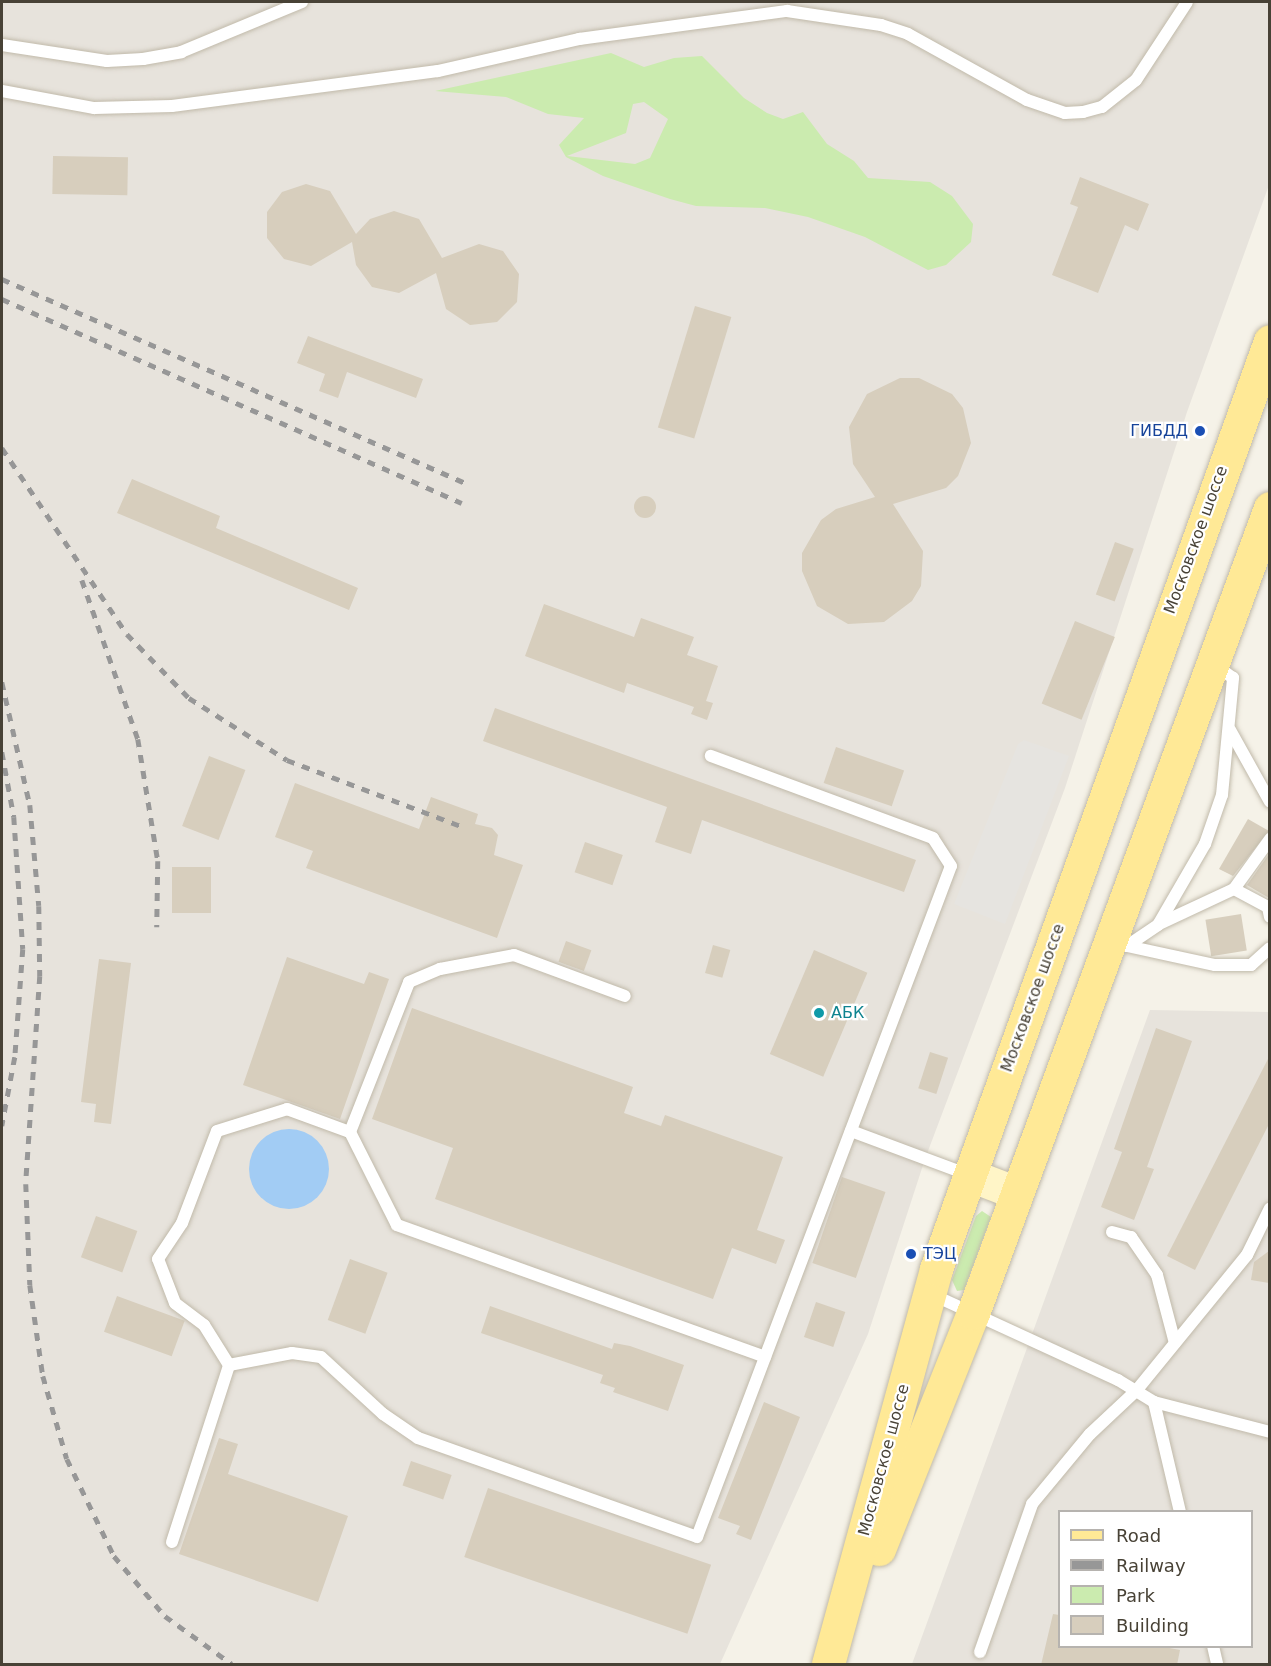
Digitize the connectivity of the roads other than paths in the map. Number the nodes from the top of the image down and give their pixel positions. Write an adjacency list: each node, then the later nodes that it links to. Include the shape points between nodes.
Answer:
1 (302, 2): 3 (lane, via 181,52 143,60 107,61)
2 (1187, 2): 4 (lane, via 1136,80 1102,108 1083,112 1065,113 1027,99 899,31 787,11 579,39 438,71 172,106 94,108)
3 (2, 45)
4 (2, 91)
5 (1268, 348): 20 (main road, Московское шоссе)
6 (1269, 508): 7 (main road, Московское шоссе)
7 (1210, 661): 8 (lane, via 1233,678); 15 (main road, Московское шоссе)
8 (1230, 730): 10 (lane); 14 (lane, via 1222,795 1205,844)
9 (711, 756): 18 (lane, via 933,838 951,866)
10 (1269, 802)
11 (1269, 839): 12 (lane)
12 (1234, 889): 13 (lane, via 1268,907); 14 (lane)
13 (1269, 917)
14 (1158, 925): 15 (lane)
15 (1119, 943): 16 (lane, via 1215,965 1251,965); 21 (main road, Московское шоссе)
16 (1269, 948)
17 (625, 996): 19 (lane, via 514,955 440,969 409,981)
18 (851, 1131): 20 (lane); 27 (lane)
19 (350, 1132): 27 (lane, via 397,1225); 28 (lane, via 287,1109 217,1131 182,1222 158,1259 175,1303 204,1325)
20 (970, 1175): 21 (street); 24 (main road, Московское шоссе)
21 (1017, 1193): 25 (main road, Московское шоссе)
22 (1269, 1209): 26 (lane, via 1247,1255)
23 (1112, 1232): 26 (lane, via 1131,1237 1157,1275)
24 (930, 1294): 25 (lane); 36 (main road, Московское шоссе)
25 (973, 1313): 29 (lane); 36 (main road, Московское шоссе)
26 (1175, 1343): 29 (lane)
27 (765, 1357): 28 (lane, via 697,1537 418,1438 382,1414 321,1357 292,1353)
28 (229, 1365): 33 (lane)
29 (1136, 1391): 30 (lane); 35 (lane, via 1090,1434 1032,1504)
30 (1154, 1402): 31 (lane); 32 (lane)
31 (1269, 1432)
32 (1179, 1510)
33 (172, 1542)
34 (1213, 1648): 37 (lane)
35 (980, 1652)
36 (830, 1665)
37 (1217, 1665)

